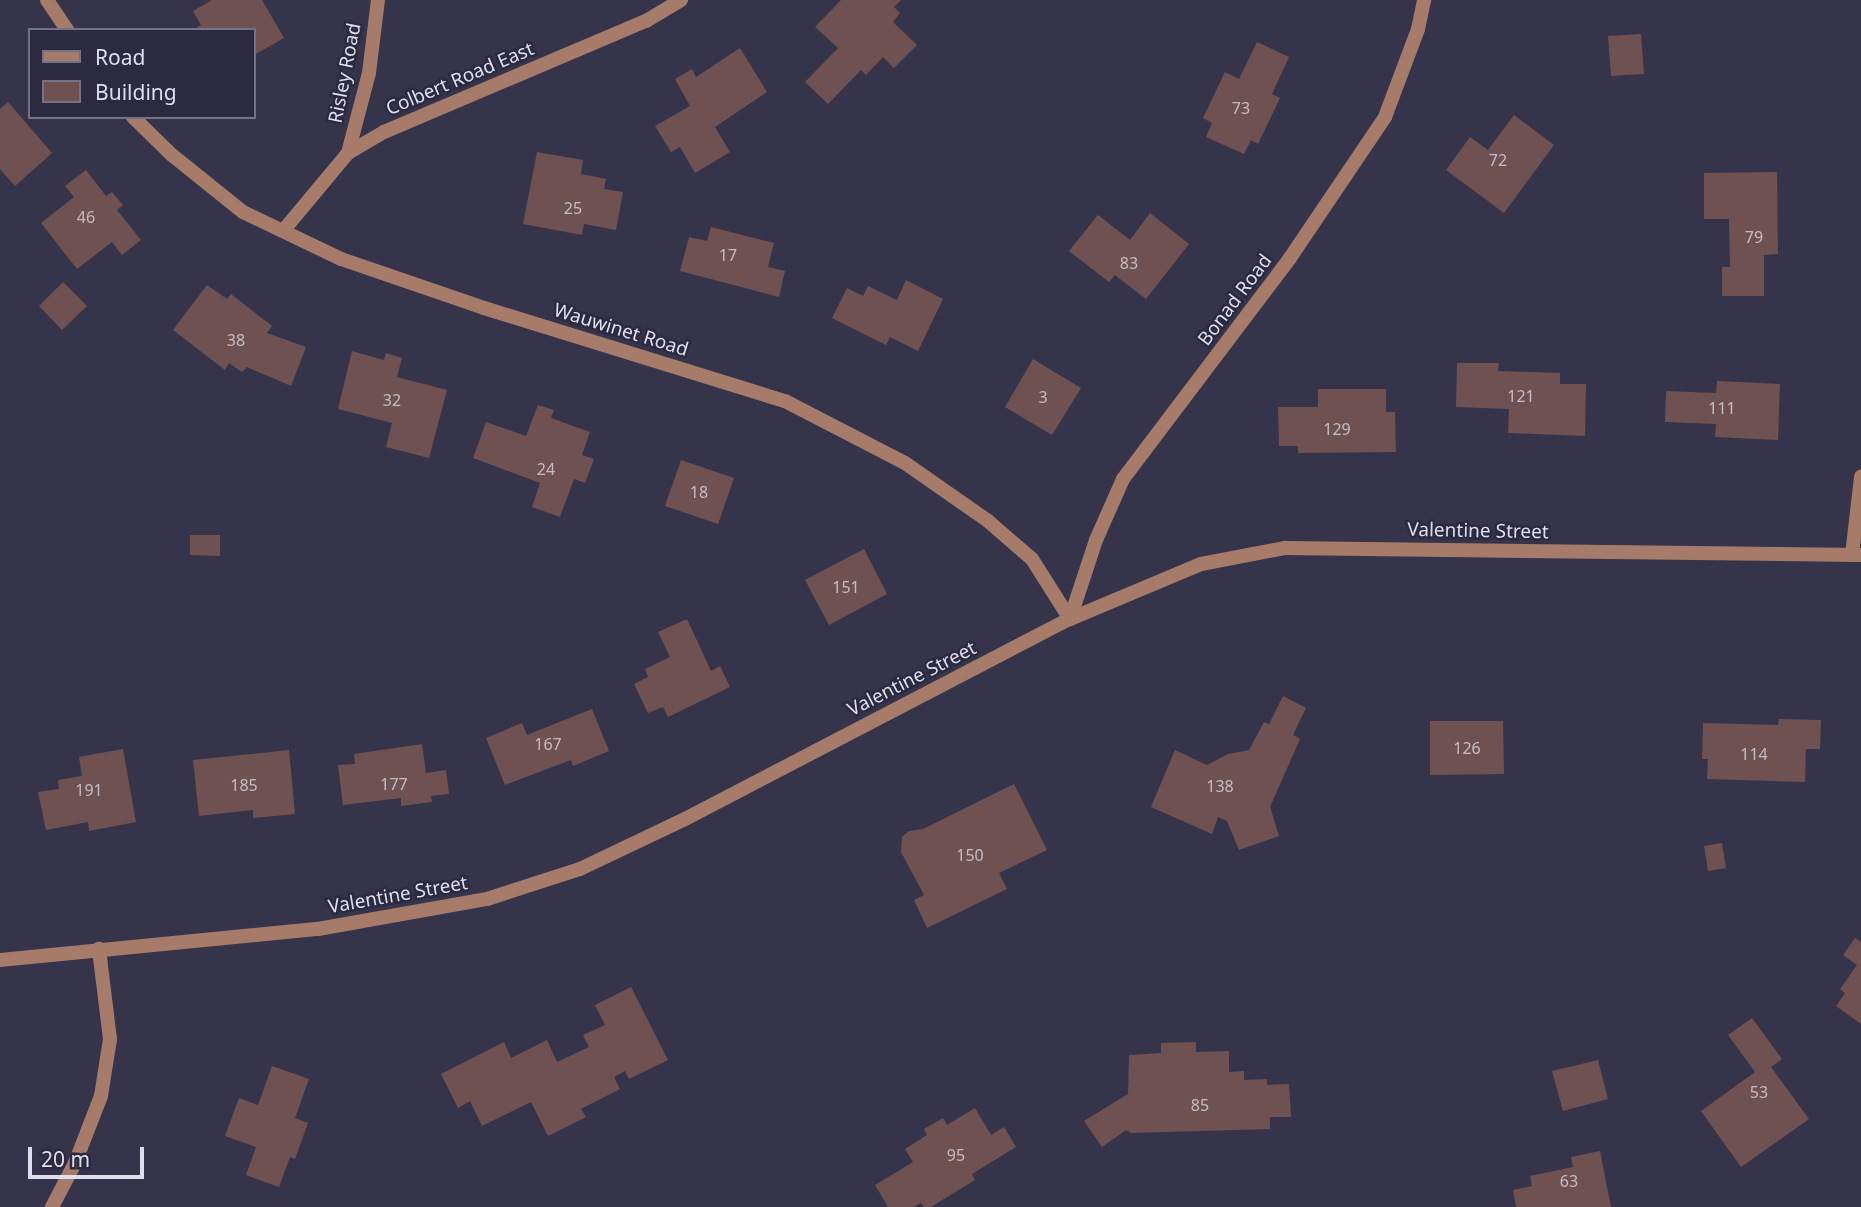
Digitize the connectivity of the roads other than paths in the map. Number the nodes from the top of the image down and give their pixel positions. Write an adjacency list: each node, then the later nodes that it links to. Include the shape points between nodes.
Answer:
1 (47, 0): 5 (street)
2 (378, 0): 7 (street, Risley Road, via 369,73)
3 (681, 0): 7 (street, Colbert Road East, via 646,21 384,132)
4 (1424, 0): 11 (street, Bonad Road, via 1385,117 1290,258 1124,479 1096,540)
5 (66, 28)
6 (135, 119): 8 (street, Wauwinet Road, via 243,212)
7 (348, 153): 8 (street, Colbert Road East)
8 (283, 231): 11 (street, Wauwinet Road, via 393,277 785,401 905,463 988,521 1032,559)
9 (1861, 477): 10 (street)
10 (1857, 555): 11 (street, Valentine Street, via 1285,548 1201,564)
11 (1070, 619): 12 (street, Valentine Street, via 580,869 487,899 318,929)
12 (99, 948): 13 (street, Valentine Street); 14 (street, via 110,1039 101,1096)
13 (0, 960)
14 (52, 1207)

